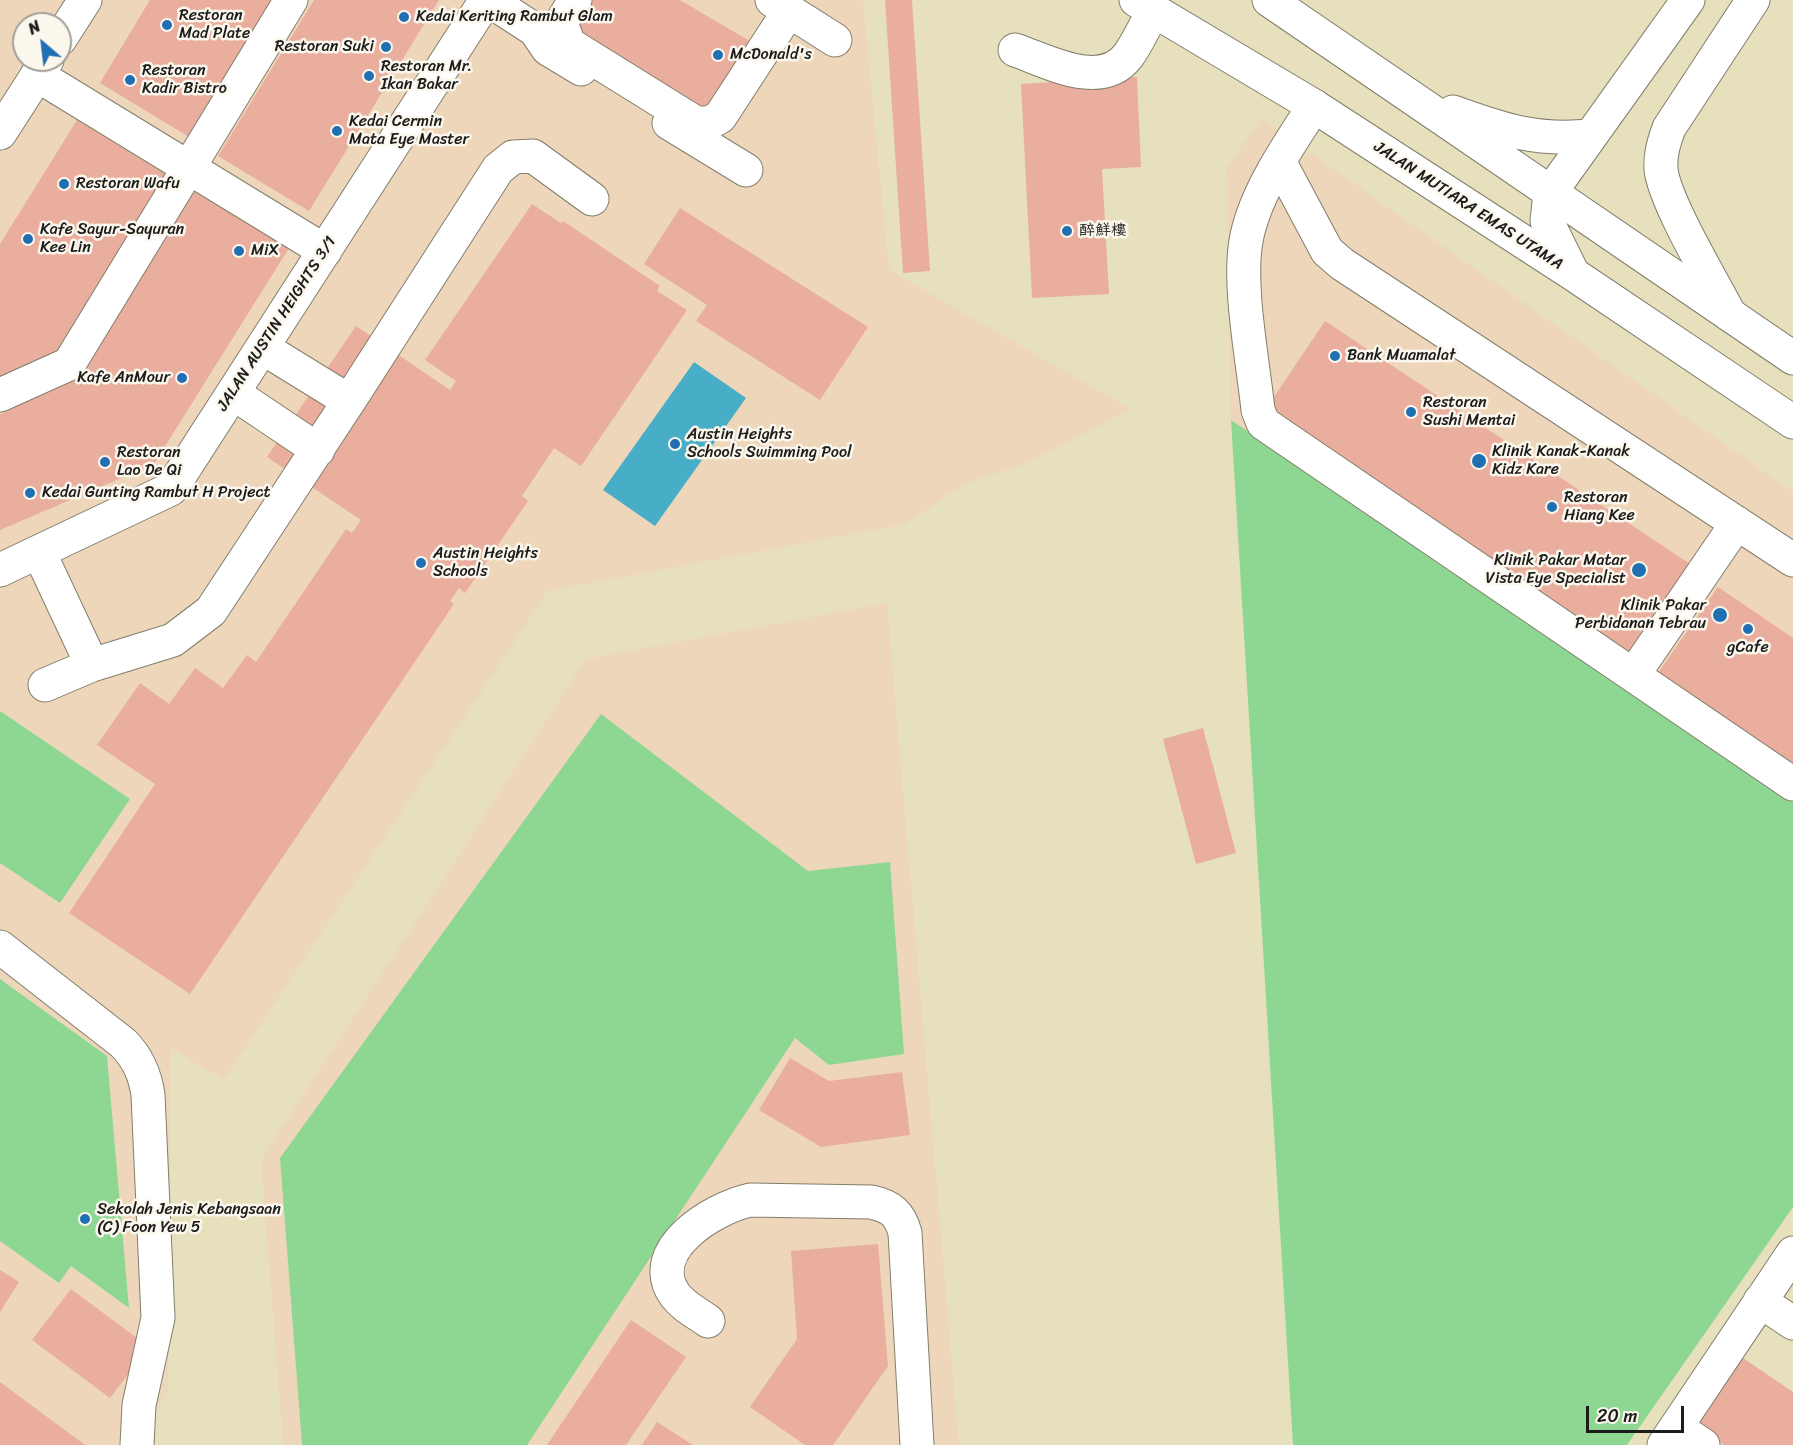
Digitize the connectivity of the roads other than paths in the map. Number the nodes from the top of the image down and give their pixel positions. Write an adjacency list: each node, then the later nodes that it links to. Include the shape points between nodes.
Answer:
1 (85, 0): 11 (street)
2 (291, 0): 22 (street)
3 (487, 0): 12 (street); 26 (street, JALAN AUSTIN HEIGHTS 3/1)
4 (555, 0): 12 (street)
5 (575, 0): 9 (street, via 561,23 568,44 696,123 709,123 720,117)
6 (1269, 0): 17 (street)
7 (1688, 0): 20 (street)
8 (1753, 0): 28 (street, via 1669,128 1661,151 1661,171 1670,197)
9 (780, 6): 13 (street)
10 (1145, 6): 14 (street, via 1128,56 1108,70 1077,71); 18 (street, JALAN MUTIARA EMAS UTAMA)
11 (72, 20)
12 (535, 30): 23 (street, via 548,49)
13 (835, 40)
14 (1015, 50)
15 (39, 72): 19 (street)
16 (48, 72): 22 (street)
17 (1411, 98): 20 (street, via 1509,132 1556,140); 24 (street)
18 (1314, 106): 21 (street); 27 (street, JALAN MUTIARA EMAS UTAMA)
19 (0, 133)
20 (1590, 136): 24 (street)
21 (1279, 161): 36 (street, via 1327,251 1342,264); 41 (street, via 1246,240 1244,278 1258,410 1263,423)
22 (189, 167): 26 (street); 32 (street, via 69,364)
23 (746, 170)
24 (1550, 193): 27 (street, via 1547,221); 28 (street)
25 (592, 200): 33 (street, via 533,156 513,157 498,170)
26 (325, 251): 29 (street, JALAN AUSTIN HEIGHTS 3/1)
27 (1573, 274): 34 (street, JALAN MUTIARA EMAS UTAMA)
28 (1730, 315): 30 (street)
29 (263, 348): 31 (street, JALAN AUSTIN HEIGHTS 3/1); 33 (street)
30 (1793, 358)
31 (233, 393): 35 (street); 37 (street, JALAN AUSTIN HEIGHTS 3/1, via 171,489)
32 (0, 395)
33 (349, 401): 35 (street)
34 (1793, 422)
35 (318, 450): 40 (street, via 212,611 173,640)
36 (1737, 523): 38 (street); 41 (street)
37 (39, 552): 39 (street, JALAN AUSTIN HEIGHTS 3/1); 40 (street)
38 (1793, 560)
39 (0, 570)
40 (92, 665): 42 (street)
41 (1634, 674): 43 (street)
42 (45, 685)
43 (1793, 784)
44 (0, 947): 50 (street, via 123,1043 144,1072 158,1318 139,1405)
45 (1793, 1253): 46 (street)
46 (1760, 1301): 48 (street); 49 (street)
47 (708, 1321): 51 (street, via 674,1294 668,1273 677,1246 709,1215 750,1200 871,1202 894,1211 905,1233)
48 (1793, 1323)
49 (1670, 1436): 52 (street)
50 (137, 1445)
51 (917, 1445)
52 (1703, 1445)

